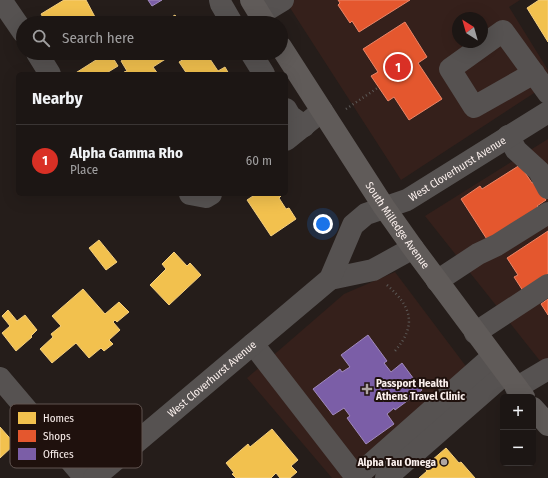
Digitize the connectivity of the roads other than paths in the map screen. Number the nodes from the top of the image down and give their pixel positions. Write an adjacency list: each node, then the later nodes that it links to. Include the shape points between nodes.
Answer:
1 (2, 0): 6 (street)
2 (220, 0): 5 (street)
3 (283, 0): 4 (street)
4 (257, 8)
5 (228, 16)
6 (16, 21)
7 (288, 59): 14 (main road, South Milledge Avenue)
8 (41, 60): 10 (street)
9 (255, 60): 11 (street)
10 (49, 72)
11 (263, 72)
12 (534, 73): 13 (street)
13 (548, 93)
14 (322, 111): 17 (street); 21 (main road, South Milledge Avenue)
15 (288, 112): 17 (street)
16 (548, 112): 18 (street, West Cloverhurst Avenue)
17 (304, 126): 19 (street)
18 (508, 136): 20 (street, via 516,150 539,171); 21 (street, West Cloverhurst Avenue, via 407,200)
19 (288, 138)
20 (548, 188)
21 (384, 207): 23 (main road, South Milledge Avenue); 24 (street, West Cloverhurst Avenue, via 366,214 353,225)
22 (548, 213): 25 (street)
23 (413, 248): 24 (street, West Cloverhurst Avenue, via 373,270); 25 (main road, South Milledge Avenue)
24 (330, 279): 28 (street, West Cloverhurst Avenue)
25 (437, 280): 27 (main road, South Milledge Avenue)
26 (548, 285): 27 (street)
27 (475, 332): 31 (main road, South Milledge Avenue)
28 (253, 344): 31 (street, via 356,477); 35 (street, West Cloverhurst Avenue)
29 (548, 369): 31 (street)
30 (0, 378): 32 (street)
31 (510, 378): 40 (street)
32 (22, 404)
33 (536, 411): 34 (main road)
34 (548, 425)
35 (142, 438)
36 (77, 468): 38 (street)
37 (106, 468): 39 (street, West Cloverhurst Avenue)
38 (86, 478)
39 (94, 478)
40 (386, 478)

